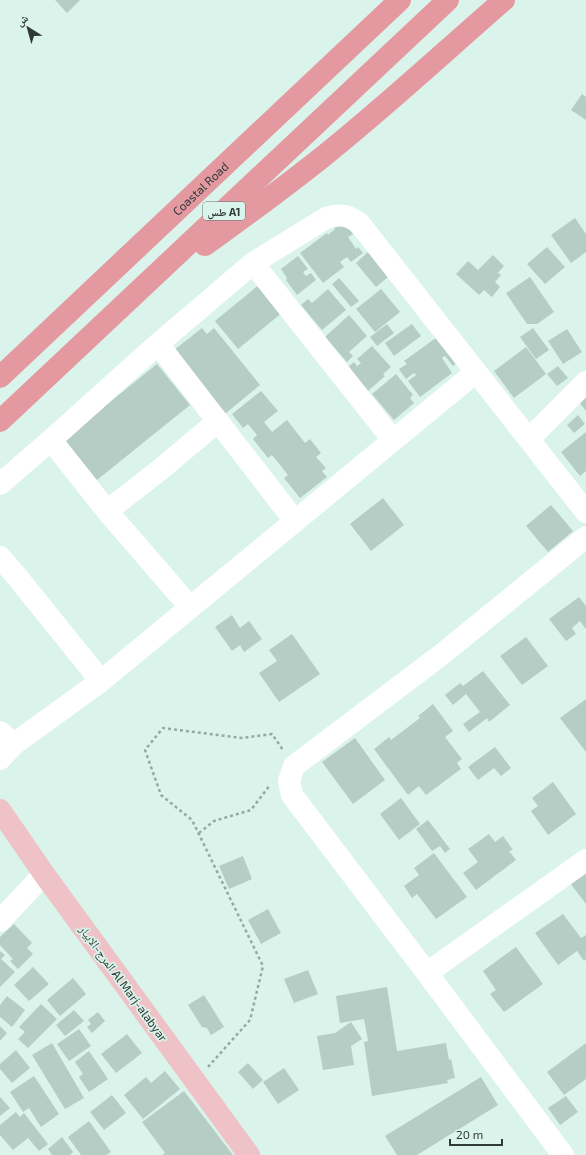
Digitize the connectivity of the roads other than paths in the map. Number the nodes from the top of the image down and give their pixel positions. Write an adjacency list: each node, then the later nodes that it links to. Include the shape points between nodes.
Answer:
1 (400, 0): 8 (highway, Coastal Road / طس A1)
2 (448, 0): 5 (highway, طس A1)
3 (504, 0): 5 (highway, via 321,159 207,244)
4 (253, 263): 6 (street); 7 (street, via 326,218 348,216 359,223); 14 (street)
5 (149, 282): 10 (highway, طس A1)
6 (158, 344): 11 (street); 13 (street)
7 (476, 372): 12 (street); 14 (street)
8 (0, 376)
9 (586, 382): 12 (street)
10 (0, 421)
11 (218, 421): 16 (street); 18 (street)
12 (529, 439): 17 (street)
13 (51, 440): 15 (street); 16 (street)
14 (393, 440): 18 (street)
15 (0, 484)
16 (107, 511): 21 (street)
17 (586, 512)
18 (295, 521): 21 (street)
19 (586, 537): 28 (street, via 441,655 294,766 289,782 292,795)
20 (0, 557): 22 (street)
21 (190, 607): 22 (street)
22 (101, 681): 23 (street)
23 (5, 745)
24 (0, 810): 26 (main road, المرج-الابيار Al Marj-alabyar)
25 (586, 860): 28 (street)
26 (44, 874): 27 (street); 29 (main road, المرج-الابيار Al Marj-alabyar)
27 (0, 921)
28 (427, 973): 30 (street)
29 (249, 1155)
30 (563, 1155)

